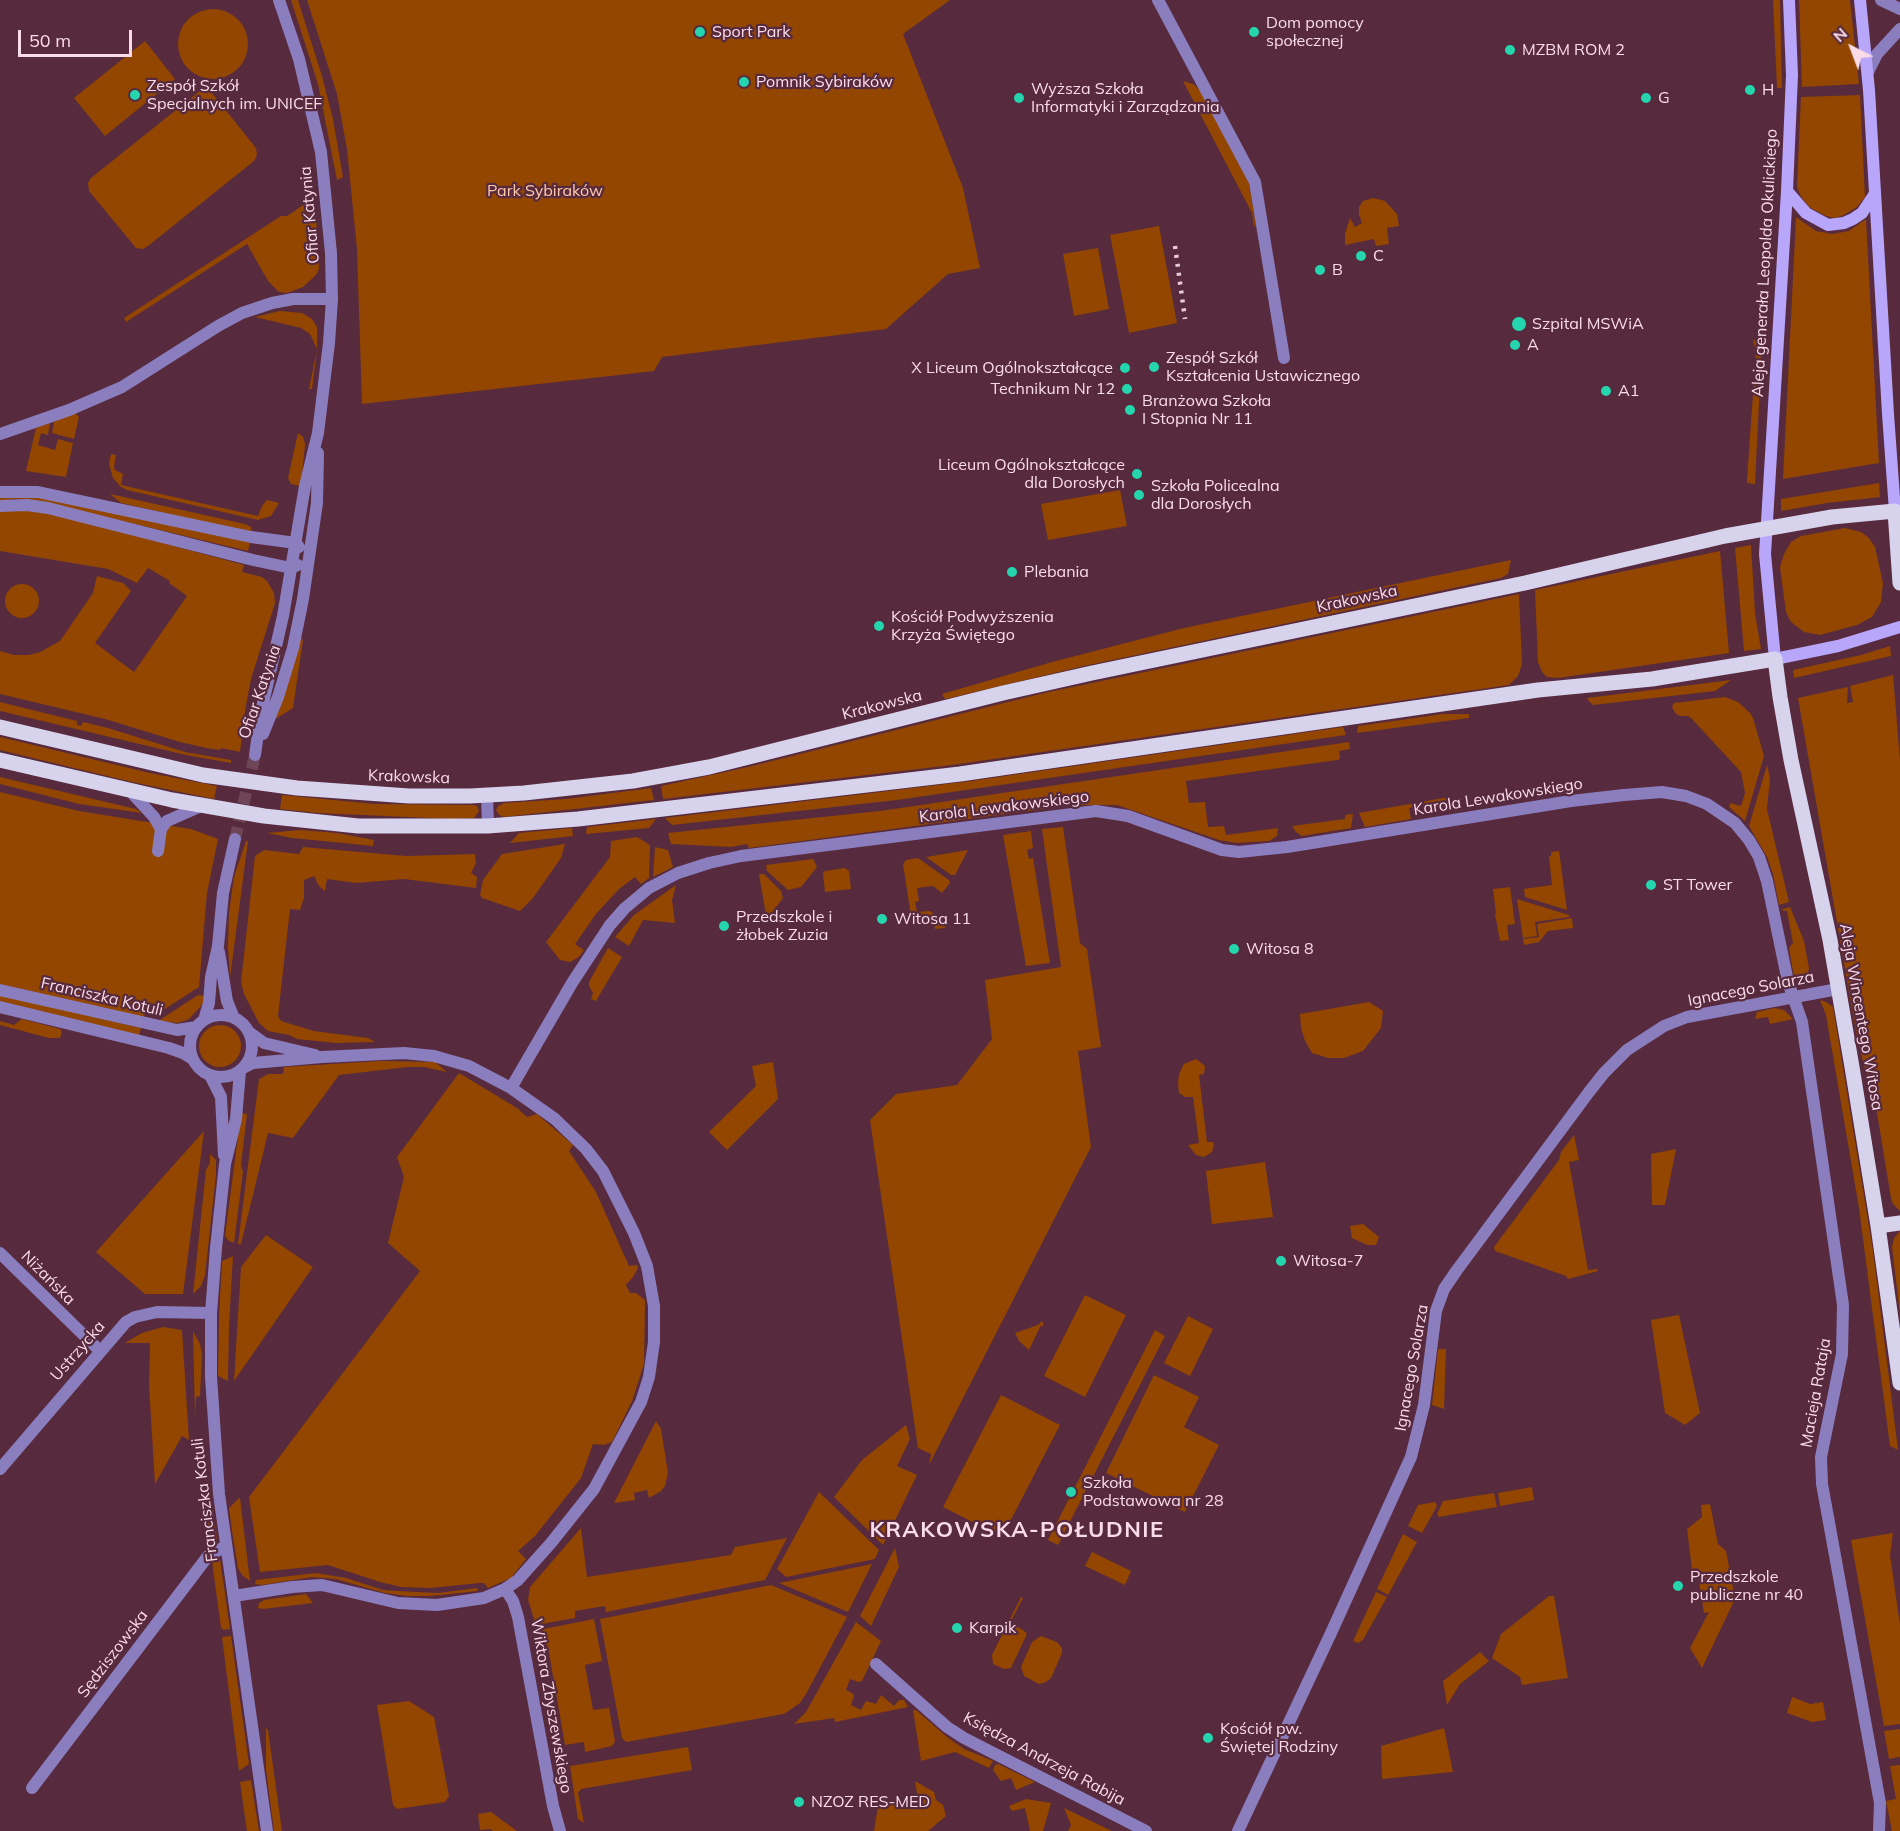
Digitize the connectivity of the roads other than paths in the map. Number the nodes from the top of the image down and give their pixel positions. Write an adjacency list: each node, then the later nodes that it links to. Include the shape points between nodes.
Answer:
1 (279, 0): 11 (street, Ofiar Katynia, via 299,59 321,152)
2 (1158, 0): 12 (street, via 1255,182)
3 (1789, 0): 9 (main road, Aleja generała Leopolda Okulickiego, via 1792,75)
4 (1860, 0): 8 (main road)
5 (1881, 0): 6 (street)
6 (1900, 9)
7 (1900, 29): 8 (street, via 1877,54)
8 (1868, 72): 10 (main road)
9 (1787, 191): 10 (main road, via 1816,220 1836,225 1862,213); 18 (main road, Aleja generała Leopolda Okulickiego)
10 (1875, 194): 17 (main road, via 1883,359)
11 (332, 298): 13 (street, Ofiar Katynia); 14 (street, via 293,299 242,313 122,387)
12 (1284, 358)
13 (318, 433): 19 (street, Ofiar Katynia); 20 (street, Ofiar Katynia)
14 (0, 434)
15 (0, 492): 19 (street, via 38,492)
16 (0, 506): 21 (street, via 48,508)
17 (1898, 511): 18 (main road, Krakowska); 22 (main road)
18 (1766, 528): 24 (main road, Aleja generała Leopolda Okulickiego); 32 (main road, Krakowska, via 1003,693 709,767 622,783)
19 (296, 543): 20 (street); 21 (street, Ofiar Katynia)
20 (310, 560): 21 (street); 21 (street, Ofiar Katynia, via 293,648 255,755)
21 (291, 568)
22 (1900, 583)
23 (1900, 627): 24 (main road, via 1838,646)
24 (1775, 659): 34 (main road, via 960,774); 39 (main road, Aleja Wincentego Witosa, via 1791,760)
25 (0, 717): 27 (main road)
26 (0, 727): 27 (main road, Krakowska)
27 (58, 741): 32 (main road, Krakowska, via 203,775 297,788 392,795)
28 (0, 760): 29 (main road)
29 (16, 764): 30 (street); 31 (main road)
30 (0, 767)
31 (130, 791): 33 (main road); 35 (street)
32 (487, 795): 34 (street)
33 (201, 806): 34 (main road, via 358,826); 35 (street, via 170,819)
34 (488, 826)
35 (161, 829): 37 (street)
36 (235, 839): 38 (street, via 223,893)
37 (158, 851)
38 (218, 946): 43 (street, via 227,1001); 44 (street, via 209,1003)
39 (1838, 989): 41 (street, Ignacego Solarza); 53 (main road, Aleja Wincentego Witosa)
40 (0, 990): 44 (street, Franciszka Kotuli, via 177,1030)
41 (1792, 998): 50 (street, Karola Lewakowskiego, via 1759,857 1745,834 1726,816 1686,796 1650,792 1583,800 1239,852 1222,850 1128,816 1096,810 741,856 709,862 671,876 633,901 601,936); 67 (street, Ignacego Solarza, via 1687,1017 1664,1026 1628,1050 1589,1092 1444,1289 1436,1311 1424,1405 1411,1456); 68 (street, Macieja Rataja, via 1802,1022 1843,1305 1842,1354 1821,1456 1822,1484 1880,1803)
42 (0, 1007): 47 (street, Franciszka Kotuli, via 171,1049)
43 (234, 1018): 44 (street, via 218,1015); 45 (street)
44 (201, 1023): 47 (street, via 190,1044)
45 (249, 1032): 46 (street, via 264,1043); 48 (street, via 252,1051)
46 (322, 1056): 48 (street, via 253,1063); 50 (street, via 434,1056 469,1066)
47 (193, 1059): 49 (street)
48 (242, 1069): 49 (street, via 226,1077); 51 (street, Franciszka Kotuli)
49 (210, 1075): 51 (street, Franciszka Kotuli, via 221,1097)
50 (511, 1088): 60 (street, via 555,1119 603,1171 647,1266 654,1306 654,1341 641,1402 594,1490 518,1580)
51 (225, 1164): 55 (street, Franciszka Kotuli)
52 (1900, 1223): 53 (main road)
53 (1878, 1226): 57 (main road, Aleja Wincentego Witosa)
54 (0, 1253): 56 (street, Niżańska)
55 (211, 1313): 56 (street, Ustrzycka, via 169,1312 135,1317 116,1331); 59 (street, Franciszka Kotuli, via 212,1422)
56 (100, 1351): 58 (street, Ustrzycka)
57 (1900, 1383)
58 (0, 1469)
59 (226, 1546): 61 (street, Franciszka Kotuli); 63 (street, Sędziszowska, via 208,1556)
60 (505, 1589): 61 (street, via 484,1598 437,1605 398,1603 322,1585); 65 (street, Wiktora Zbyszewskiego, via 518,1617)
61 (234, 1596): 64 (street, Franciszka Kotuli)
62 (876, 1664): 66 (street, Księdza Andrzeja Rabija, via 964,1738)
63 (32, 1788)
64 (267, 1831)
65 (560, 1831)
66 (1146, 1831)
67 (1238, 1831)
68 (1879, 1831)

